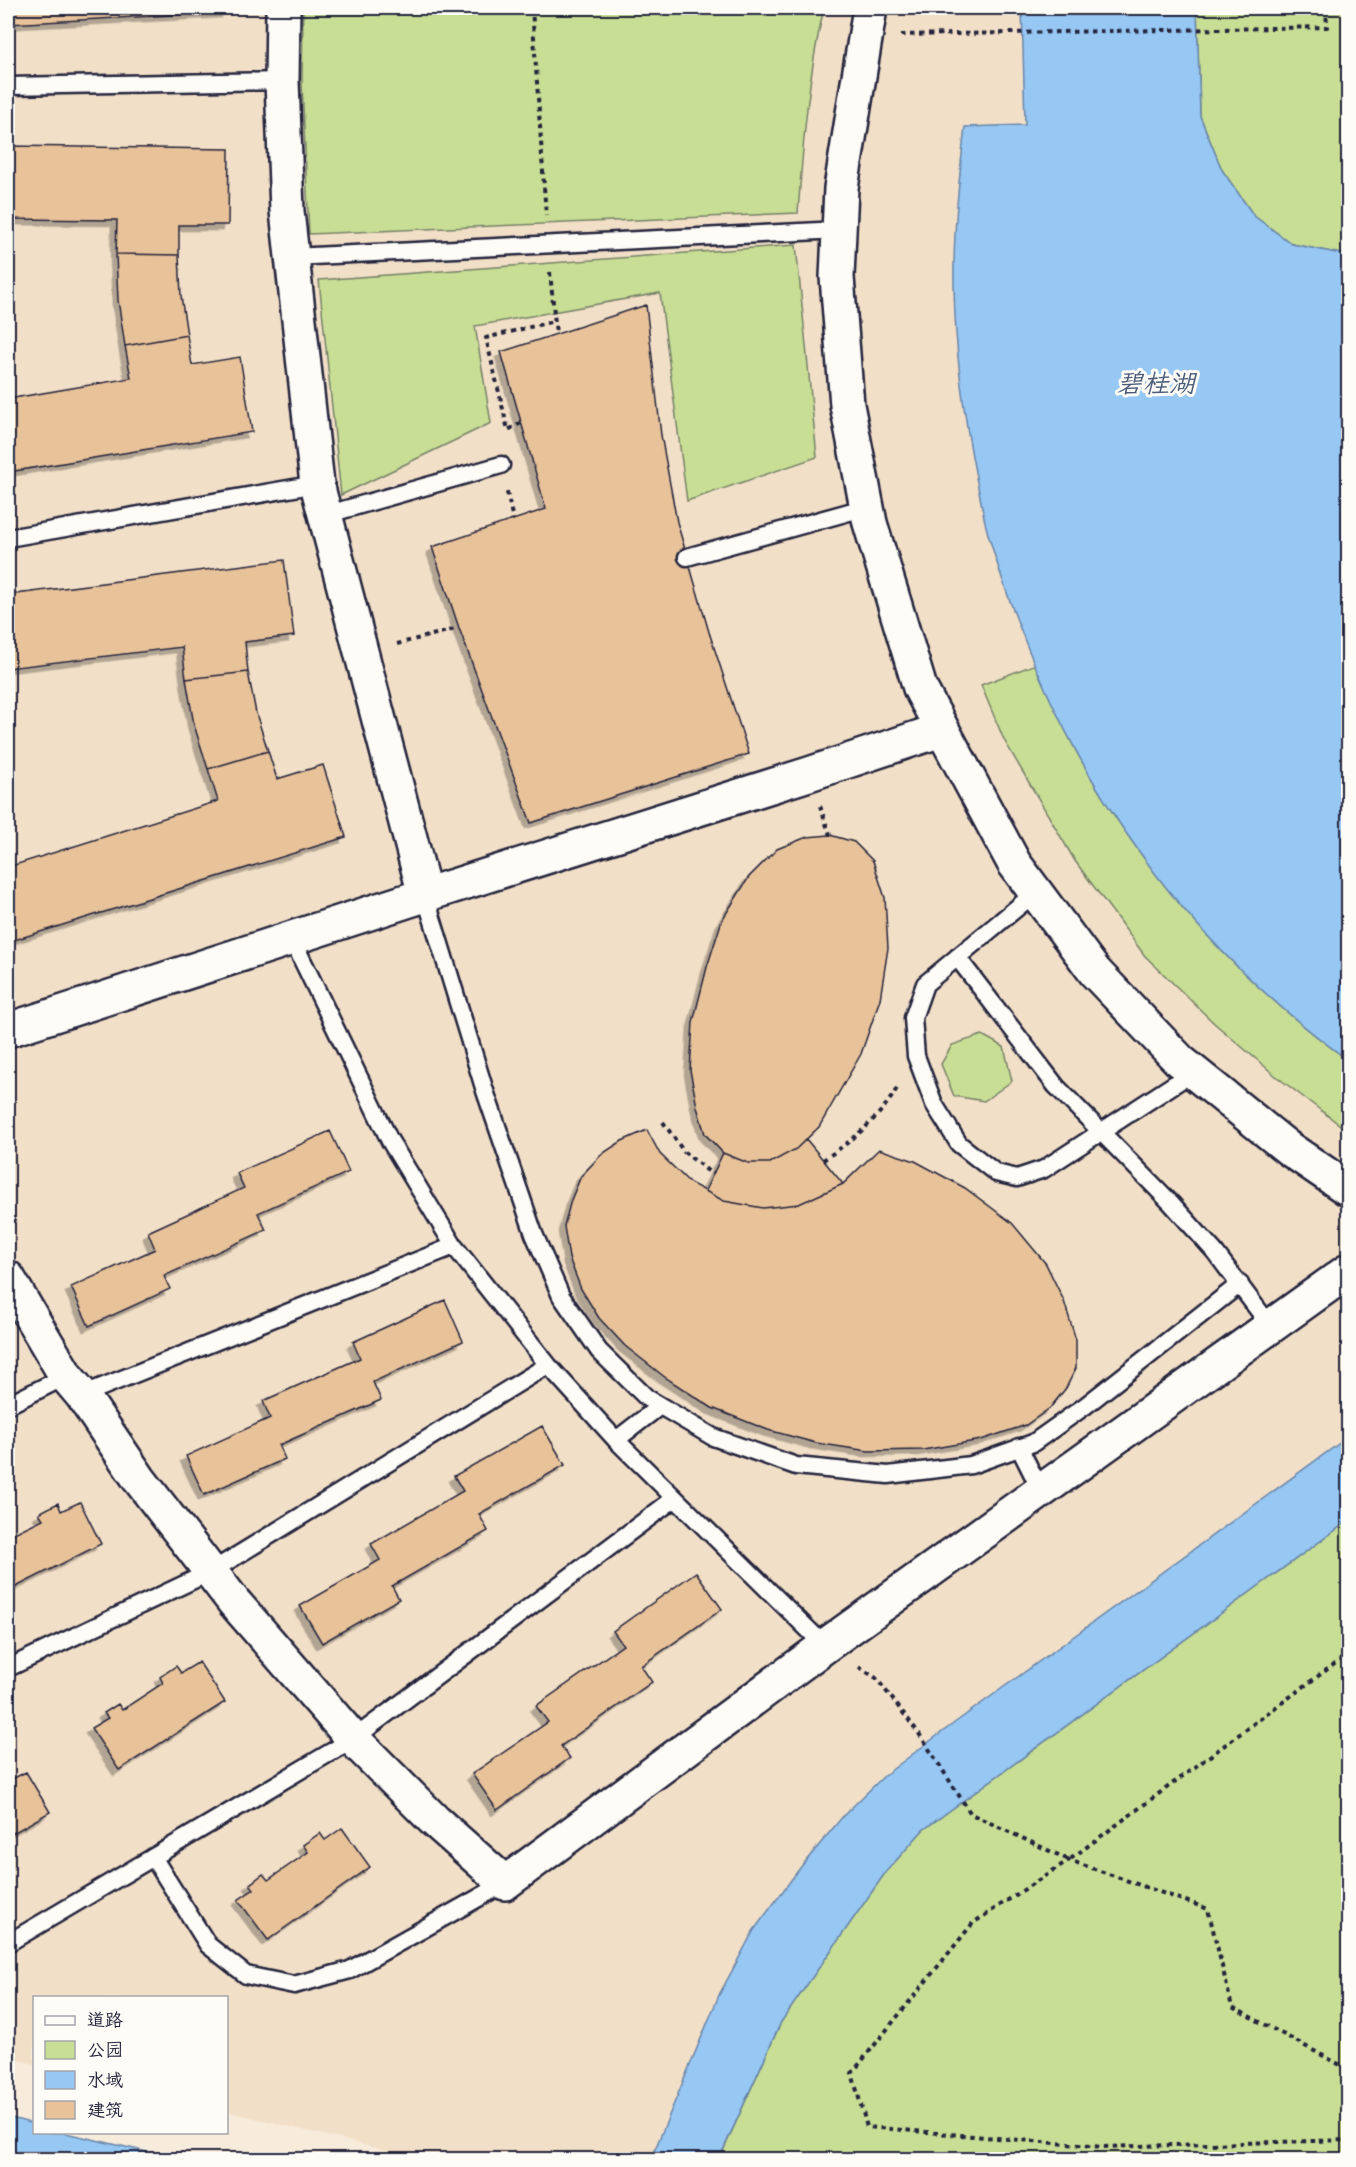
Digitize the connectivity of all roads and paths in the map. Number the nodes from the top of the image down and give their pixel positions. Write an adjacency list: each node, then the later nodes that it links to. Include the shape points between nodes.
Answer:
1 (283, 8): 5 (street)
2 (532, 8): 8 (path)
3 (1326, 8): 4 (path, via 1327,27)
4 (867, 22): 7 (street, via 841,188)
5 (282, 81): 6 (lane); 9 (street)
6 (8, 86)
7 (840, 230): 8 (lane); 15 (street, via 837,277 847,405)
8 (548, 244): 9 (lane); 10 (path)
9 (292, 257): 14 (street)
10 (554, 321): 11 (path); 12 (path, via 486,338 508,430)
11 (556, 334)
12 (521, 423)
13 (501, 465): 14 (lane)
14 (321, 499): 16 (lane); 19 (street)
15 (867, 507): 17 (lane); 20 (street, via 920,688)
16 (8, 538)
17 (687, 557)
18 (459, 628): 19 (path)
19 (361, 653): 22 (street)
20 (941, 730): 21 (street, via 1014,863); 22 (street)
21 (1036, 892): 24 (lane); 27 (street, via 1095,972)
22 (425, 895): 23 (street); 41 (lane, via 534,1234 561,1296 598,1351)
23 (292, 939): 25 (street); 33 (lane, via 390,1141)
24 (957, 957): 26 (lane, via 925,984 913,1018); 29 (lane, via 1056,1086)
25 (8, 1030)
26 (916, 1056): 29 (lane, via 934,1104 959,1144 996,1173 1017,1178 1044,1169); 30 (path, via 892,1097 854,1137)
27 (1193, 1072): 29 (lane); 32 (street, via 1288,1148)
28 (663, 1122): 31 (path, via 684,1152)
29 (1101, 1132): 36 (lane, via 1171,1203)
30 (823, 1160)
31 (713, 1175)
32 (1348, 1189)
33 (454, 1246): 38 (lane); 39 (lane)
34 (1348, 1271): 37 (street)
35 (8, 1278): 39 (street)
36 (1240, 1284): 37 (lane); 43 (lane, via 1086,1406 1033,1443)
37 (1271, 1327): 44 (street)
38 (548, 1365): 42 (lane); 46 (lane)
39 (74, 1385): 40 (lane); 46 (street)
40 (8, 1406)
41 (660, 1406): 42 (lane); 43 (lane, via 713,1437 796,1466 888,1475 971,1465)
42 (616, 1440): 45 (lane)
43 (1019, 1447): 44 (lane)
44 (1041, 1491): 47 (street)
45 (674, 1499): 47 (lane); 50 (lane)
46 (210, 1572): 49 (lane); 50 (street)
47 (825, 1646): 52 (path, via 876,1678 918,1732 971,1814); 53 (street)
48 (1348, 1654): 52 (path)
49 (8, 1668)
50 (353, 1739): 51 (lane); 53 (street, via 434,1820)
51 (153, 1857): 53 (lane, via 208,1945 246,1975 294,1985 350,1970); 54 (lane)
52 (1069, 1860): 55 (path, via 1208,1908 1232,2007); 56 (path, via 973,1923 852,2073 867,2127 1103,2147)
53 (505, 1883)
54 (8, 1943)
55 (1348, 2069)
56 (1348, 2140)

